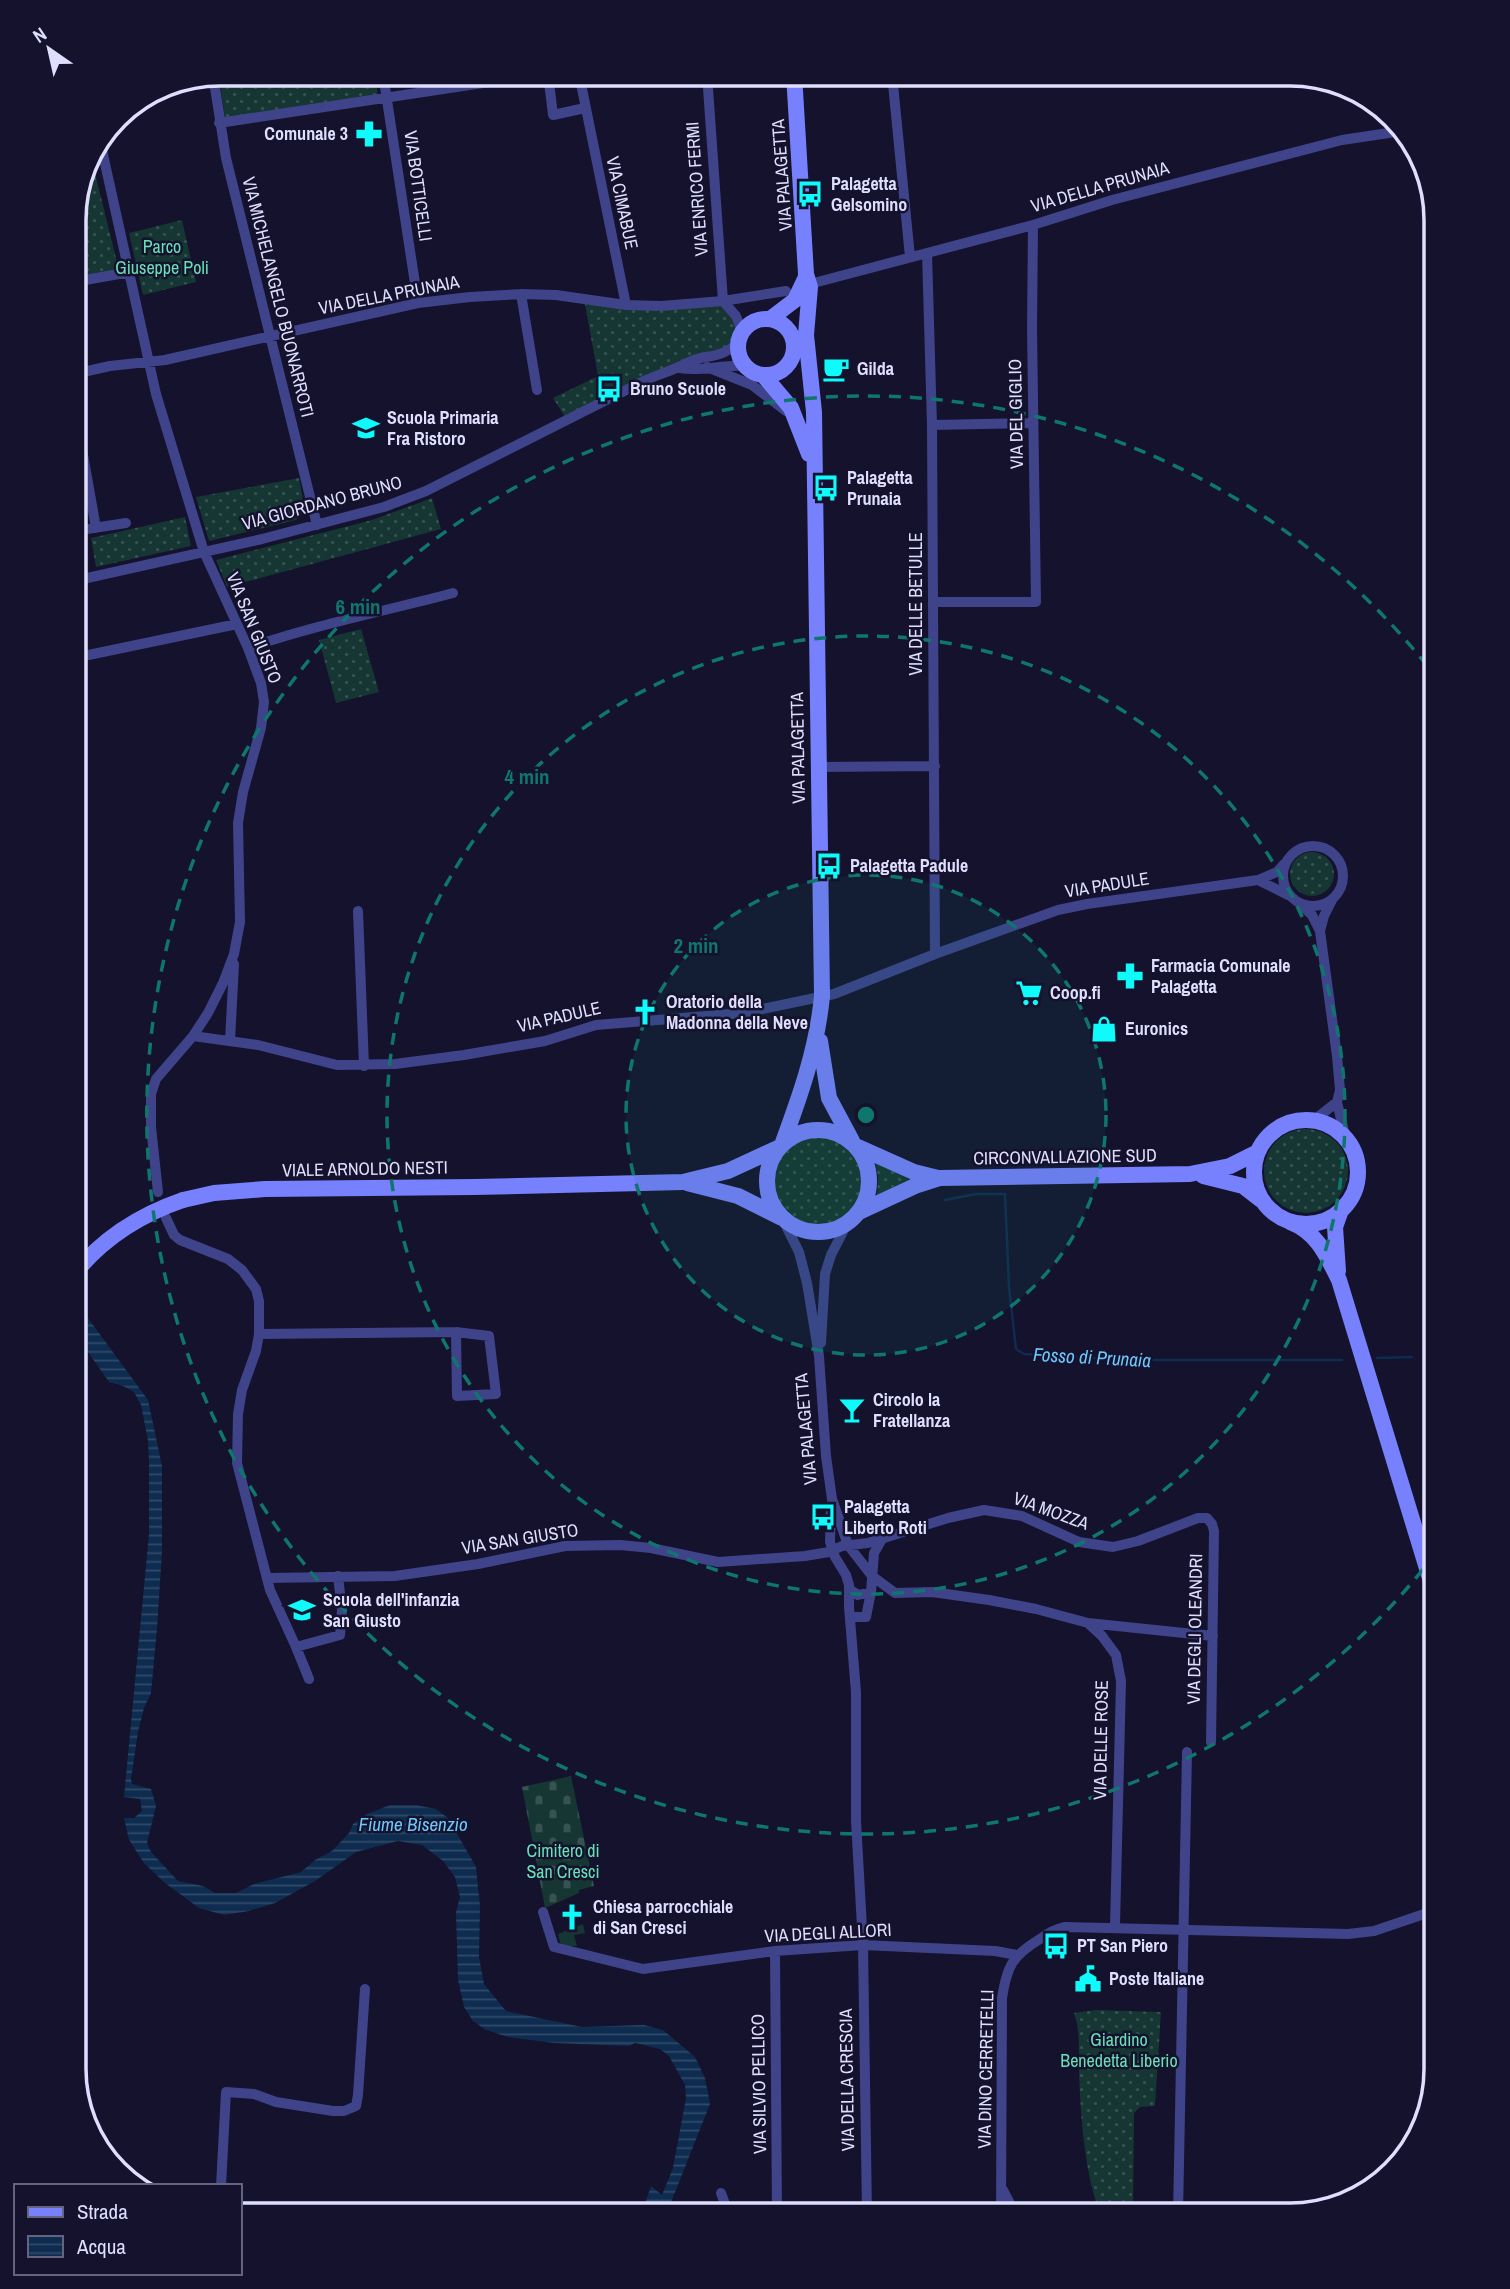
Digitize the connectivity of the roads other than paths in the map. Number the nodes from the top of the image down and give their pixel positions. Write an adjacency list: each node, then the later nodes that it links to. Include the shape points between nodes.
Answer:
1 (214, 86): 11 (street, VIA MICHELANGELO BUONARROTI)
2 (385, 86): 9 (street, VIA BOTTICELLI)
3 (464, 86): 9 (street)
4 (549, 86): 10 (street, via 553,115)
5 (581, 86): 10 (street, VIA CIMABUE)
6 (708, 86): 22 (street, VIA ENRICO FERMI)
7 (795, 86): 19 (street, VIA PALAGETTA)
8 (893, 86): 16 (street)
9 (387, 98): 11 (street); 23 (street, VIA BOTTICELLI)
10 (585, 108): 24 (street, VIA CIMABUE)
11 (219, 123): 26 (street, VIA MICHELANGELO BUONARROTI)
12 (1392, 133): 14 (street, VIA DELLA PRUNAIA, via 1342,140)
13 (103, 155): 17 (street, VIA SAN GIUSTO)
14 (1033, 225): 15 (street, VIA DELLA PRUNAIA); 40 (street, VIA DEL GIGLIO)
15 (927, 253): 16 (street, VIA DELLA PRUNAIA); 41 (street, VIA DELLE BETULLE)
16 (910, 257): 19 (street, VIA DELLA PRUNAIA)
17 (130, 272): 18 (street); 29 (street, VIA SAN GIUSTO)
18 (86, 280)
19 (809, 283): 25 (street); 28 (street, VIA PALAGETTA); 37 (street, VIA PALAGETTA, via 806,326)
20 (786, 291): 22 (street, VIA DELLA PRUNAIA)
21 (521, 294): 23 (street, VIA DELLA PRUNAIA); 24 (street, VIA DELLA PRUNAIA); 38 (street)
22 (723, 301): 24 (street, VIA DELLA PRUNAIA); 27 (street, via 736,316)
23 (418, 303): 26 (street, VIA DELLA PRUNAIA)
24 (626, 305)
25 (770, 319): 27 (street, via 756,320); 28 (street, VIA PALAGETTA, via 784,325)
26 (270, 337): 29 (street, VIA DELLA PRUNAIA); 45 (street, VIA MICHELANGELO BUONARROTI)
27 (740, 337): 31 (street, via 738,355); 33 (street, VIA GIORDANO BRUNO, via 720,355)
28 (794, 344): 35 (street, VIA PALAGETTA, via 788,365); 37 (street, VIA PALAGETTA)
29 (149, 362): 30 (street, VIA DELLA PRUNAIA); 36 (street, VIA SAN GIUSTO)
30 (115, 366): 34 (street, VIA DELLA PRUNAIA); 36 (street, via 135,370)
31 (745, 366): 32 (street, VIA GIORDANO BRUNO); 35 (street, VIA PALAGETTA)
32 (707, 367): 33 (street, VIA GIORDANO BRUNO); 39 (street, VIA GIORDANO BRUNO, via 752,385)
33 (680, 368): 45 (street, VIA GIORDANO BRUNO, via 646,380 426,491)
34 (86, 372)
35 (764, 376): 39 (street, VIA PALAGETTA)
36 (152, 382): 48 (street, VIA SAN GIUSTO)
37 (812, 384): 42 (street, VIA PALAGETTA)
38 (537, 390)
39 (797, 421): 42 (street, VIA PALAGETTA)
40 (1033, 423): 41 (street); 51 (street, VIA DEL GIGLIO, via 1036,601)
41 (932, 425): 51 (street, VIA DELLE BETULLE)
42 (813, 468): 56 (street, VIA PALAGETTA)
43 (86, 472): 46 (street)
44 (126, 523): 46 (street)
45 (317, 525): 48 (street, VIA GIORDANO BRUNO)
46 (96, 528): 47 (street)
47 (86, 529)
48 (204, 552): 49 (street, VIA GIORDANO BRUNO); 52 (street, VIA SAN GIUSTO)
49 (86, 578)
50 (453, 593): 53 (street, via 303,629)
51 (933, 602): 55 (street, VIA DELLE BETULLE)
52 (237, 624): 53 (street, VIA SAN GIUSTO); 54 (street)
53 (248, 648): 63 (street, VIA SAN GIUSTO, via 264,702 238,823 240,922)
54 (86, 655)
55 (935, 766): 56 (street); 64 (street, VIA DELLE BETULLE)
56 (818, 767): 65 (street, VIA PALAGETTA)
57 (1286, 862): 58 (street, via 1277,872); 59 (street, via 1283,880); 60 (street, via 1307,846 1332,852 1343,876)
58 (1258, 880): 59 (street); 64 (street, VIA PADULE, via 1058,911)
59 (1294, 899): 60 (street, via 1316,906); 62 (street, via 1312,915)
60 (1332, 899): 62 (street)
61 (358, 911): 69 (street)
62 (1320, 931): 70 (street, via 1339,1074)
63 (234, 954): 67 (street, VIA SAN GIUSTO); 68 (street, VIA SAN GIUSTO)
64 (935, 954): 65 (street, VIA PADULE)
65 (822, 996): 66 (street, VIA PALAGETTA); 69 (street, VIA PADULE, via 743,1013 607,1023 545,1041)
66 (819, 1028): 73 (street, VIA PALAGETTA, via 829,1098); 74 (street, VIA PALAGETTA)
67 (193, 1036): 68 (street, VIA PADULE); 79 (street, VIA SAN GIUSTO, via 156,1079 151,1094)
68 (230, 1041): 69 (street, VIA PADULE, via 337,1065)
69 (364, 1066)
70 (1338, 1102): 71 (street); 72 (street)
71 (1313, 1121): 72 (street, via 1334,1129); 75 (street, CIRCONVALLAZIONE SUD, via 1280,1127)
72 (1346, 1140): 81 (street, via 1354,1154 1357,1176 1351,1198)
73 (854, 1144): 74 (street, via 835,1132 816,1130 798,1134); 77 (street, CIRCONVALLAZIONE SUD); 82 (street, VIA PALAGETTA, via 866,1161 870,1178 868,1196)
74 (781, 1146): 78 (street, VIALE ARNOLDO NESTI, via 728,1171); 84 (street, VIA PALAGETTA, via 769,1165 767,1184)
75 (1258, 1152): 76 (street, CIRCONVALLAZIONE SUD, via 1230,1166); 80 (street, via 1254,1180)
76 (1190, 1174): 77 (street, CIRCONVALLAZIONE SUD); 80 (street, CIRCONVALLAZIONE SUD, via 1238,1184)
77 (940, 1178): 82 (street, CIRCONVALLAZIONE SUD, via 908,1188)
78 (683, 1182): 84 (street, VIALE ARNOLDO NESTI, via 738,1196); 86 (street, VIALE ARNOLDO NESTI, bridge, via 214,1193 183,1200 129,1224)
79 (158, 1192)
80 (1264, 1203): 85 (street, CIRCONVALLAZIONE SUD)
81 (1341, 1210): 85 (street, via 1318,1223); 87 (street, via 1335,1227)
82 (853, 1217): 84 (street, via 830,1230 814,1231); 90 (street, VIA PALAGETTA, via 825,1274)
83 (166, 1218): 89 (street, via 180,1240 228,1259 252,1282 259,1301)
84 (782, 1218): 90 (street, VIA PALAGETTA, via 801,1258)
85 (1290, 1222): 87 (street, CIRCONVALLAZIONE SUD, via 1318,1241)
86 (86, 1260)
87 (1339, 1280): 96 (street)
88 (456, 1332): 88 (street, via 489,1336 496,1394 457,1396); 89 (street)
89 (258, 1334): 99 (street, via 242,1390 237,1464)
90 (820, 1356): 91 (street, VIA PALAGETTA)
91 (832, 1499): 94 (street, VIA PALAGETTA); 95 (street, VIA PALAGETTA)
92 (1207, 1518): 93 (street, VIA MOZZA, via 1113,1547 1079,1542 1031,1519 991,1510 965,1513); 104 (street, VIA DEGLI OLEANDRI, via 1214,1531)
93 (882, 1539): 94 (street, VIA MOZZA); 98 (street, via 874,1553)
94 (848, 1545): 95 (street, VIA SAN GIUSTO); 98 (street)
95 (832, 1550): 97 (street, VIA SAN GIUSTO, via 718,1562 652,1548 565,1546 395,1576); 100 (street, via 848,1577)
96 (1424, 1556)
97 (338, 1576): 99 (street, VIA SAN GIUSTO); 105 (street, via 340,1634)
98 (872, 1576): 101 (street); 103 (street, via 897,1594 932,1592 989,1600)
99 (268, 1578): 105 (street)
100 (849, 1589): 101 (street, via 858,1595); 102 (street)
101 (871, 1592): 102 (street, via 866,1617)
102 (850, 1617): 115 (street)
103 (1087, 1623): 104 (street); 113 (street, VIA DELLE ROSE, via 1107,1641 1119,1668)
104 (1213, 1636): 107 (street, VIA DEGLI OLEANDRI)
105 (296, 1647): 106 (street)
106 (309, 1679)
107 (1211, 1742)
108 (1187, 1752): 114 (street)
109 (1424, 1910): 112 (street)
110 (543, 1912): 116 (street, VIA DEGLI ALLORI, via 554,1947 627,1967 643,1969)
111 (1424, 1914): 112 (street)
112 (1409, 1919): 114 (street, via 1348,1934)
113 (1115, 1926): 114 (street); 117 (street, via 1061,1927)
114 (1183, 1929): 127 (street)
115 (863, 1945): 116 (street, VIA DEGLI ALLORI); 117 (street, VIA DEGLI ALLORI); 124 (street, VIA DELLA CRESCIA)
116 (775, 1951): 123 (street, VIA SILVIO PELLICO)
117 (1017, 1955): 120 (street, VIA DINO CERRETELLI, via 1002,1998)
118 (365, 1989): 119 (street, via 356,2106 344,2111 320,2109 226,2092)
119 (221, 2184)
120 (1001, 2187): 125 (street, VIA DINO CERRETELLI); 126 (street, VIA DINO CERRETELLI)
121 (721, 2193): 122 (street)
122 (725, 2203)
123 (777, 2203)
124 (867, 2203)
125 (1002, 2203)
126 (1009, 2203)
127 (1178, 2203)

